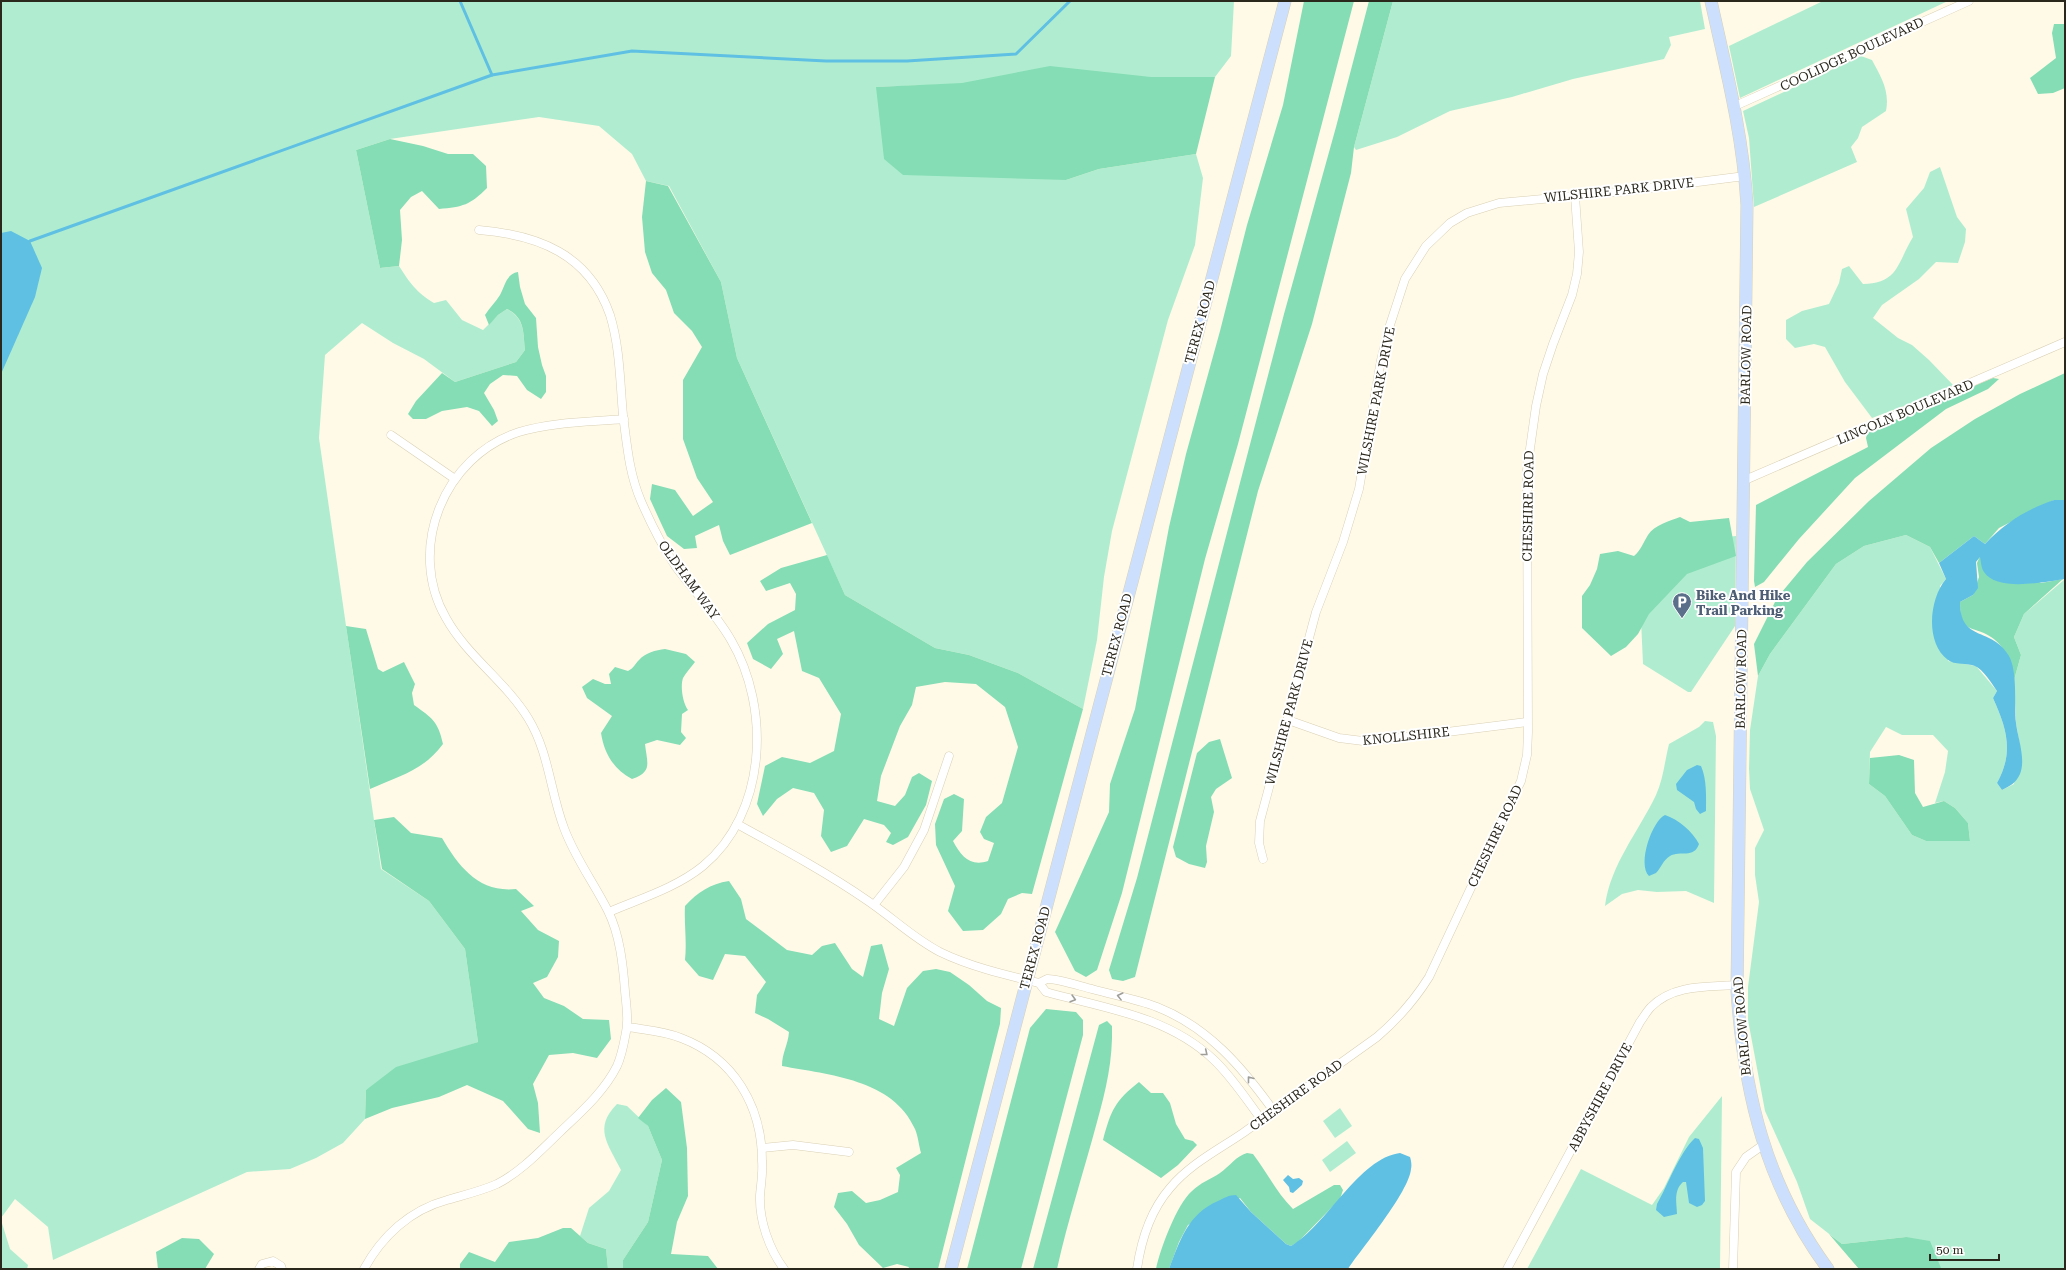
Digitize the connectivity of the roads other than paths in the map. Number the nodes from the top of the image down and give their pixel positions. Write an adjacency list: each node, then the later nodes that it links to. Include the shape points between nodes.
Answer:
1 (1285, 1): 20 (main road, TEREX ROAD)
2 (1710, 1): 4 (main road, BARLOW ROAD)
3 (1969, 1): 4 (street, COOLIDGE BOULEVARD)
4 (1735, 106): 5 (main road, BARLOW ROAD)
5 (1746, 176): 6 (street, WILSHIRE PARK DRIVE); 12 (main road, BARLOW ROAD)
6 (1575, 196): 13 (street, WILSHIRE PARK DRIVE, via 1499,203 1467,213 1435,236 1411,268 1400,291 1381,360 1359,489 1343,542 1316,612); 14 (street, CHESHIRE ROAD, via 1579,252 1577,274 1572,295 1543,374 1527,465)
7 (479, 230): 9 (street, OLDHAM WAY, via 519,235 552,247 574,263 592,282 610,315 615,337)
8 (2065, 342): 12 (street, LINCOLN BOULEVARD)
9 (624, 419): 11 (street, via 519,432 484,450 465,466); 16 (street, OLDHAM WAY, via 626,448 634,480 657,536 676,566 731,639 747,675 756,715 757,753 750,788)
10 (391, 435): 11 (street)
11 (455, 479): 19 (street, via 438,508 432,530 430,570 437,598 459,638 528,717 546,756 564,828 574,853)
12 (1745, 480): 22 (main road, BARLOW ROAD)
13 (1288, 720): 14 (street, KNOLLSHIRE, via 1339,738 1363,741); 17 (street, WILSHIRE PARK DRIVE, via 1260,821 1259,843)
14 (1527, 722): 28 (street, CHESHIRE ROAD, via 1527,755 1521,781 1429,977 1416,997 1394,1023)
15 (949, 756): 18 (street, via 924,830 904,866)
16 (737, 824): 18 (street, via 804,860); 19 (street, OLDHAM WAY, via 716,854 702,867 677,882)
17 (1263, 859)
18 (874, 905): 20 (street, via 915,938 941,952 976,966)
19 (609, 912): 25 (street, via 621,959)
20 (1026, 980): 21 (street); 37 (main road, TEREX ROAD)
21 (1039, 983): 23 (street, one-way to 21, via 1047,979); 24 (street, one-way to 24, via 1046,992)
22 (1737, 985): 30 (main road, BARLOW ROAD, via 1746,1076); 39 (street, ABBYSHIRE DRIVE, via 1687,988 1666,996 1651,1007 1640,1022)
23 (1141, 1002): 24 (street); 26 (street, via 1180,1017)
24 (1138, 1015): 27 (street)
25 (628, 1027): 31 (street, via 681,1037 721,1061 736,1078 751,1103 760,1128); 35 (street, via 617,1066 605,1084 528,1163 491,1186 419,1211 402,1222 383,1240)
26 (1201, 1031): 27 (street); 28 (street, one-way to 26, via 1250,1077)
27 (1193, 1042): 29 (street, one-way to 29, via 1214,1060 1239,1088)
28 (1274, 1110): 29 (street, CHESHIRE ROAD)
29 (1261, 1120): 38 (street, CHESHIRE ROAD, via 1199,1161 1170,1188 1158,1204 1146,1231)
30 (1763, 1145): 40 (street, via 1746,1157 1736,1172); 41 (main road, BARLOW ROAD, via 1792,1212)
31 (762, 1148): 32 (street, via 793,1145); 36 (street, via 762,1212 770,1243)
32 (849, 1152)
33 (259, 1269): 34 (street, via 262,1264 273,1261)
34 (282, 1269)
35 (364, 1269)
36 (784, 1269)
37 (951, 1269)
38 (1137, 1269)
39 (1507, 1269)
40 (1733, 1269)
41 (1828, 1269)

